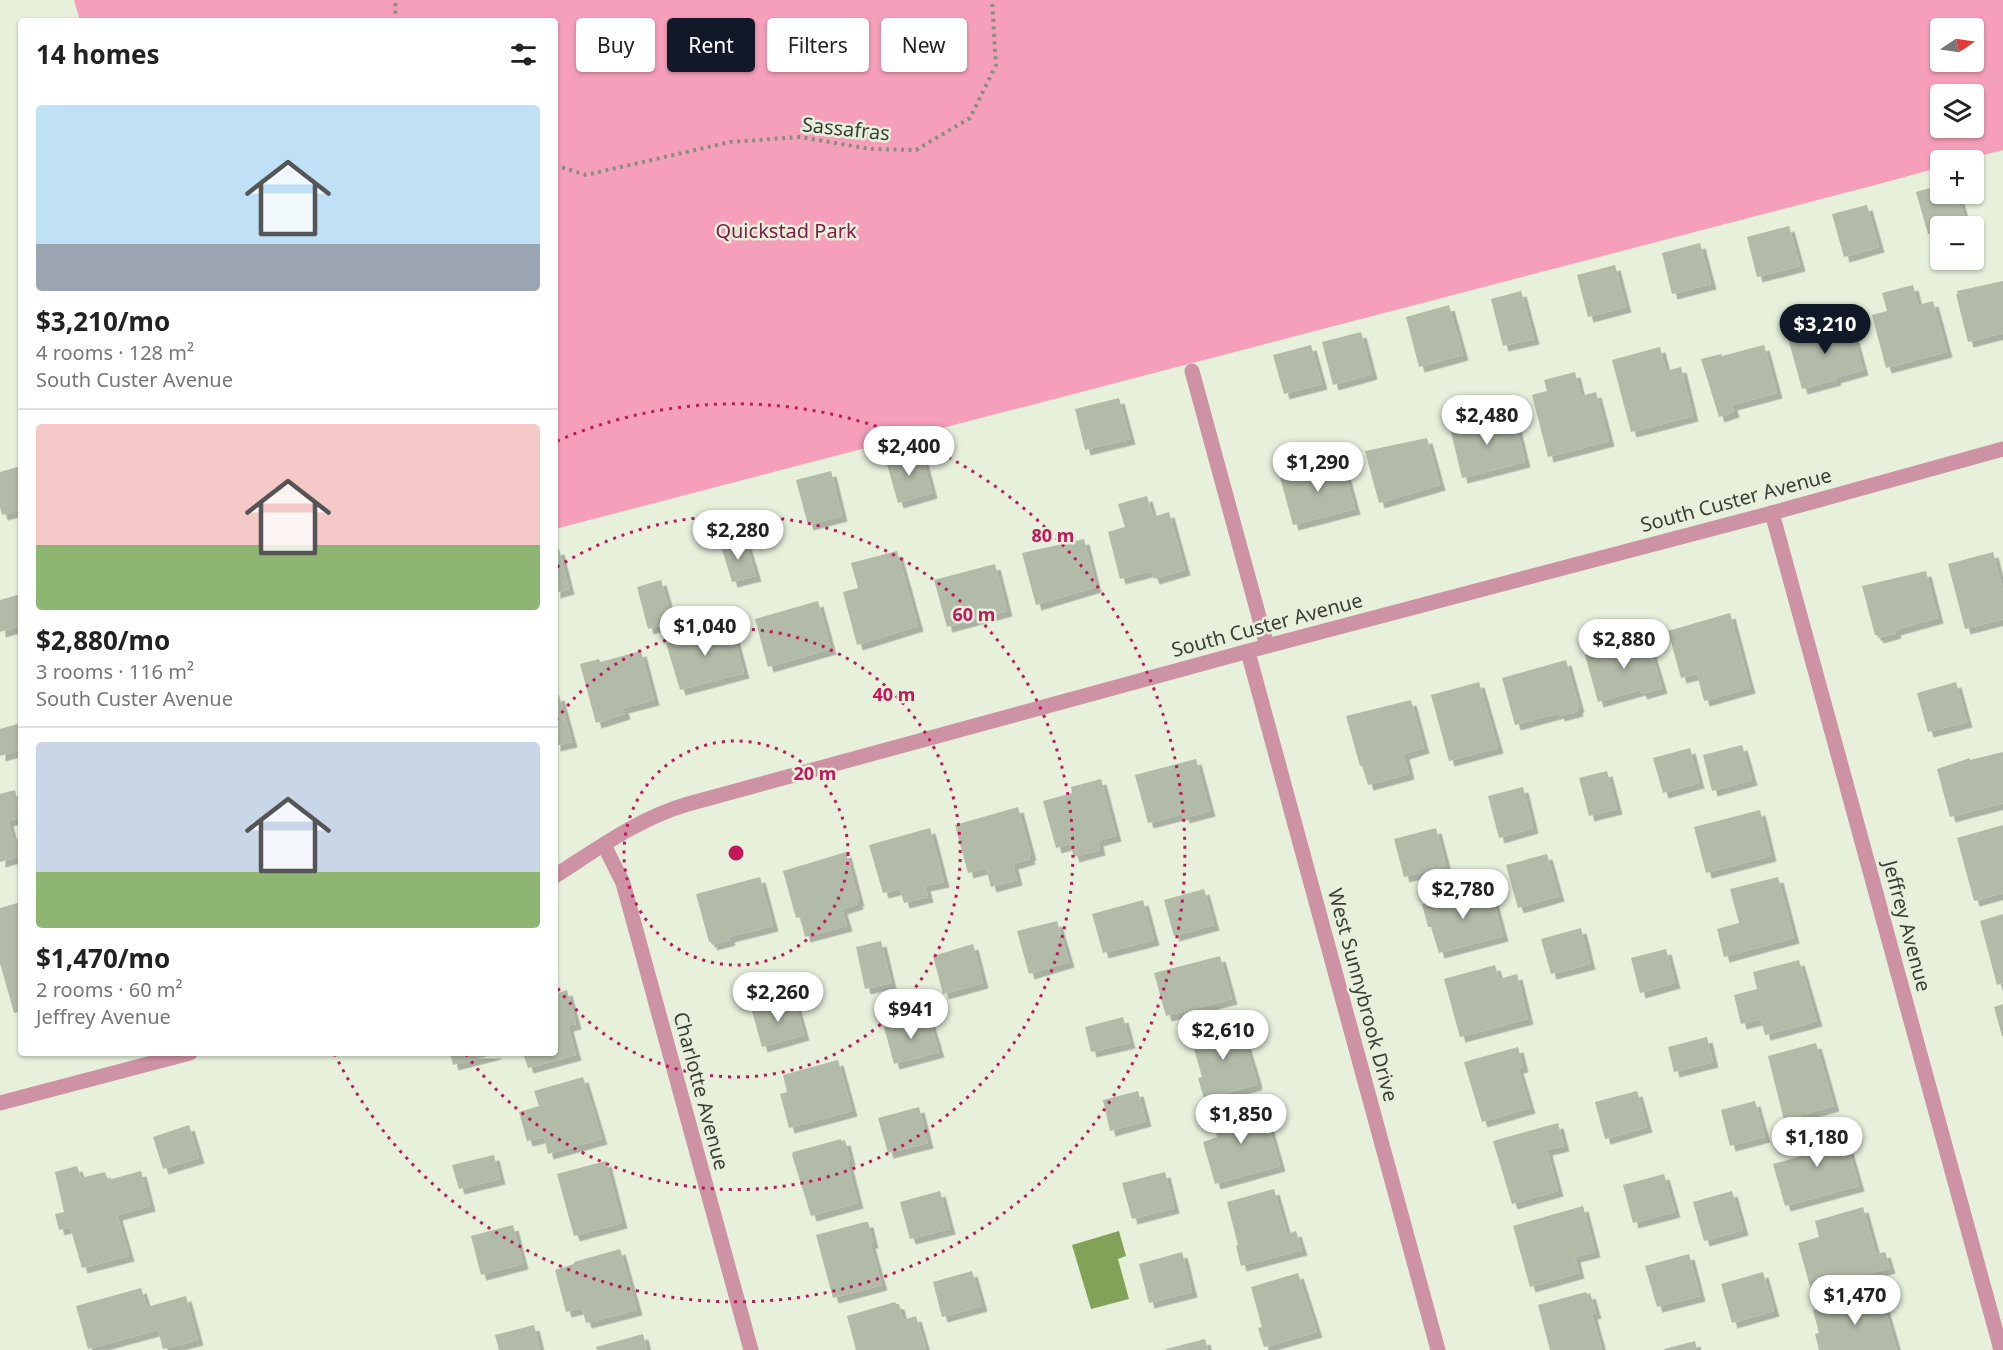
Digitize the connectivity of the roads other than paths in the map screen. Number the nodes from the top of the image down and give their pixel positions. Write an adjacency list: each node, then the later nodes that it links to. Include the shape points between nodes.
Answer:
1 (1192, 371): 4 (street)
2 (2003, 449): 3 (street, South Custer Avenue)
3 (1772, 513): 4 (street, South Custer Avenue); 12 (street, Jeffrey Avenue)
4 (1267, 646): 5 (street, South Custer Avenue)
5 (1248, 651): 6 (street, South Custer Avenue, via 665,811); 11 (street, West Sunnybrook Drive)
6 (604, 845): 7 (street, South Custer Avenue); 10 (street, Charlotte Avenue, via 623,883)
7 (558, 874)
8 (179, 1056): 9 (street)
9 (0, 1103)
10 (751, 1350)
11 (1438, 1350)
12 (2001, 1350)

